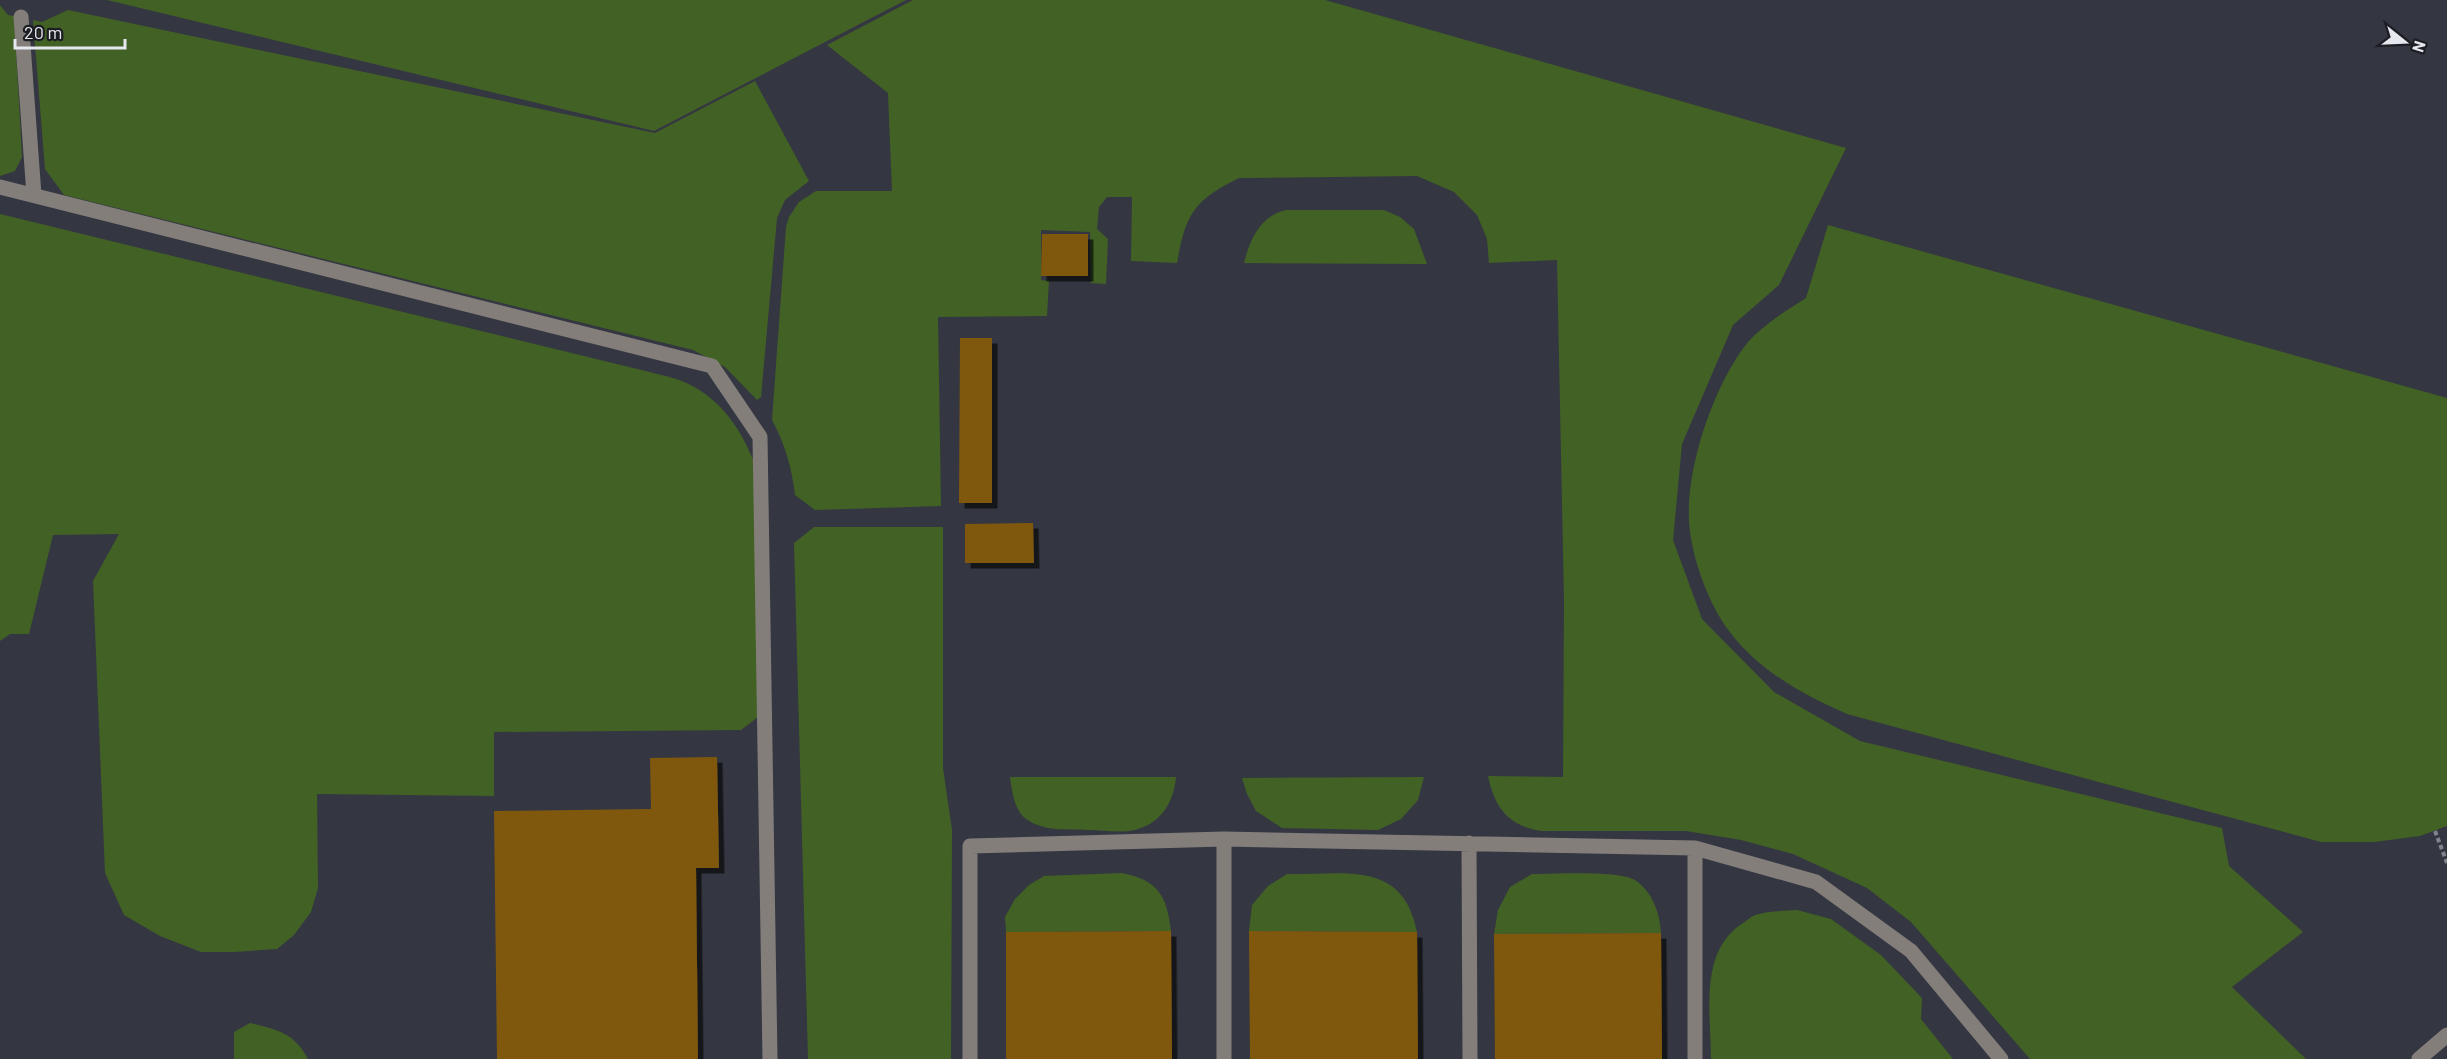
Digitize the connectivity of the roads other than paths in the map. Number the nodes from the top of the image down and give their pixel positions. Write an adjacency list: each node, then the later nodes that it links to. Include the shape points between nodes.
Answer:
1 (21, 17): 3 (street)
2 (0, 187): 3 (street)
3 (34, 195): 8 (street, via 712,366 760,437)
4 (1224, 839): 5 (street); 9 (street, via 970,846); 10 (street)
5 (1469, 843): 6 (street); 11 (street)
6 (1695, 848): 12 (street); 13 (street, via 1816,882 1911,951)
7 (2447, 1035): 14 (street)
8 (770, 1059)
9 (970, 1059)
10 (1224, 1059)
11 (1470, 1059)
12 (1695, 1059)
13 (2001, 1059)
14 (2419, 1059)

